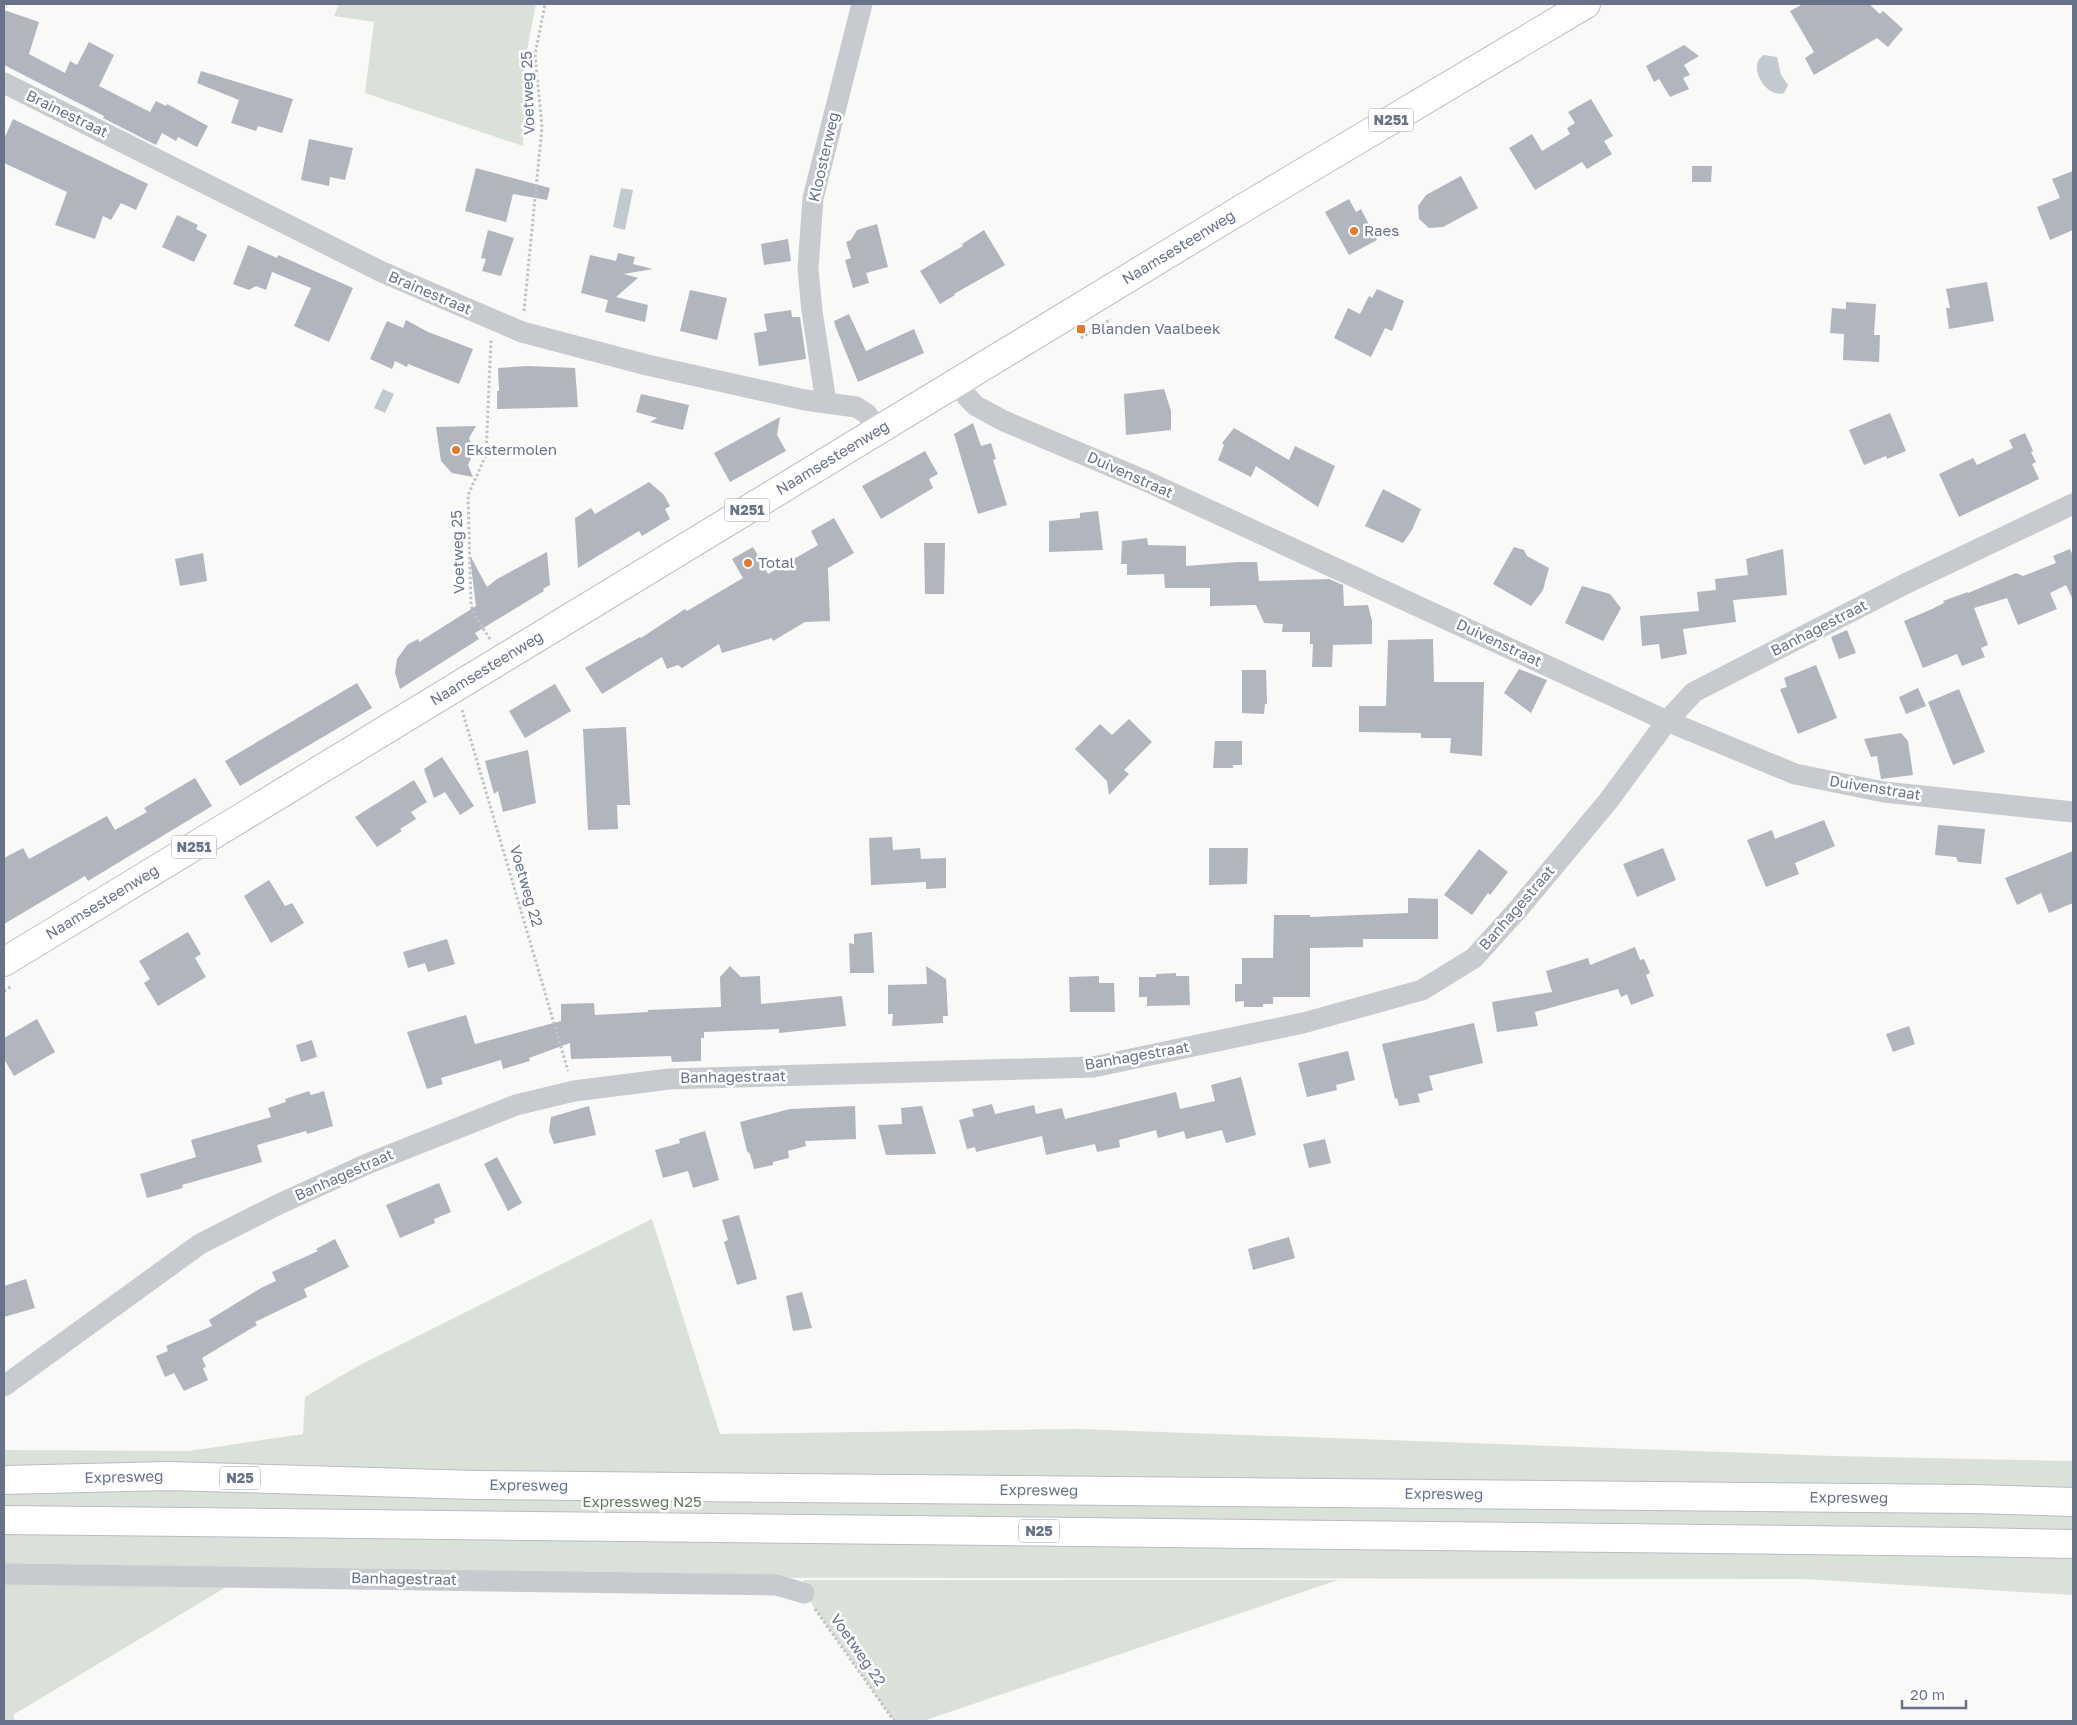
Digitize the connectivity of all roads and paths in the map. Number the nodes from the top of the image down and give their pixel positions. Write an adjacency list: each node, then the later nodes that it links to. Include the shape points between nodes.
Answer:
1 (545, 4): 6 (path, Voetweg 25, via 535,55 542,127)
2 (862, 4): 8 (street, Kloosterweg, via 813,198 808,269)
3 (1586, 4): 7 (main road, Naamsesteenweg / N251)
4 (4, 83): 5 (street, Brainestraat, via 382,272)
5 (492, 319): 6 (street, Brainestraat); 11 (path, Voetweg 25, via 486,455 468,495 470,586 475,616)
6 (522, 332): 8 (street, Brainestraat, via 647,365)
7 (955, 384): 9 (main road, Naamsesteenweg / N251); 13 (street, Duivenstraat, via 976,406 1004,421 1146,481)
8 (826, 402): 9 (street, Brainestraat, via 862,410)
9 (877, 431): 11 (main road, Naamsesteenweg / N251)
10 (2073, 504): 13 (street, Banhagestraat, via 1905,584 1694,692)
11 (502, 659): 12 (main road, Naamsesteenweg / N251)
12 (456, 688): 15 (main road, Naamsesteenweg / N251); 16 (path, Voetweg 22)
13 (1667, 720): 14 (street, Duivenstraat, via 1795,774 1884,792); 16 (street, Banhagestraat, via 1609,800 1474,958 1422,990 1303,1023 1093,1067 669,1079)
14 (2073, 812)
15 (4, 962)
16 (574, 1091): 17 (street, Banhagestraat, via 516,1105 367,1164 200,1244)
17 (4, 1386)
18 (4, 1480): 19 (main road, Expresweg / N25, via 168,1476 476,1485)
19 (2073, 1502)
20 (4, 1520): 21 (main road, N25)
21 (2073, 1544)
22 (4, 1574): 23 (street, Banhagestraat, via 776,1585)
23 (804, 1593): 24 (path, Voetweg 22)
24 (894, 1721)

